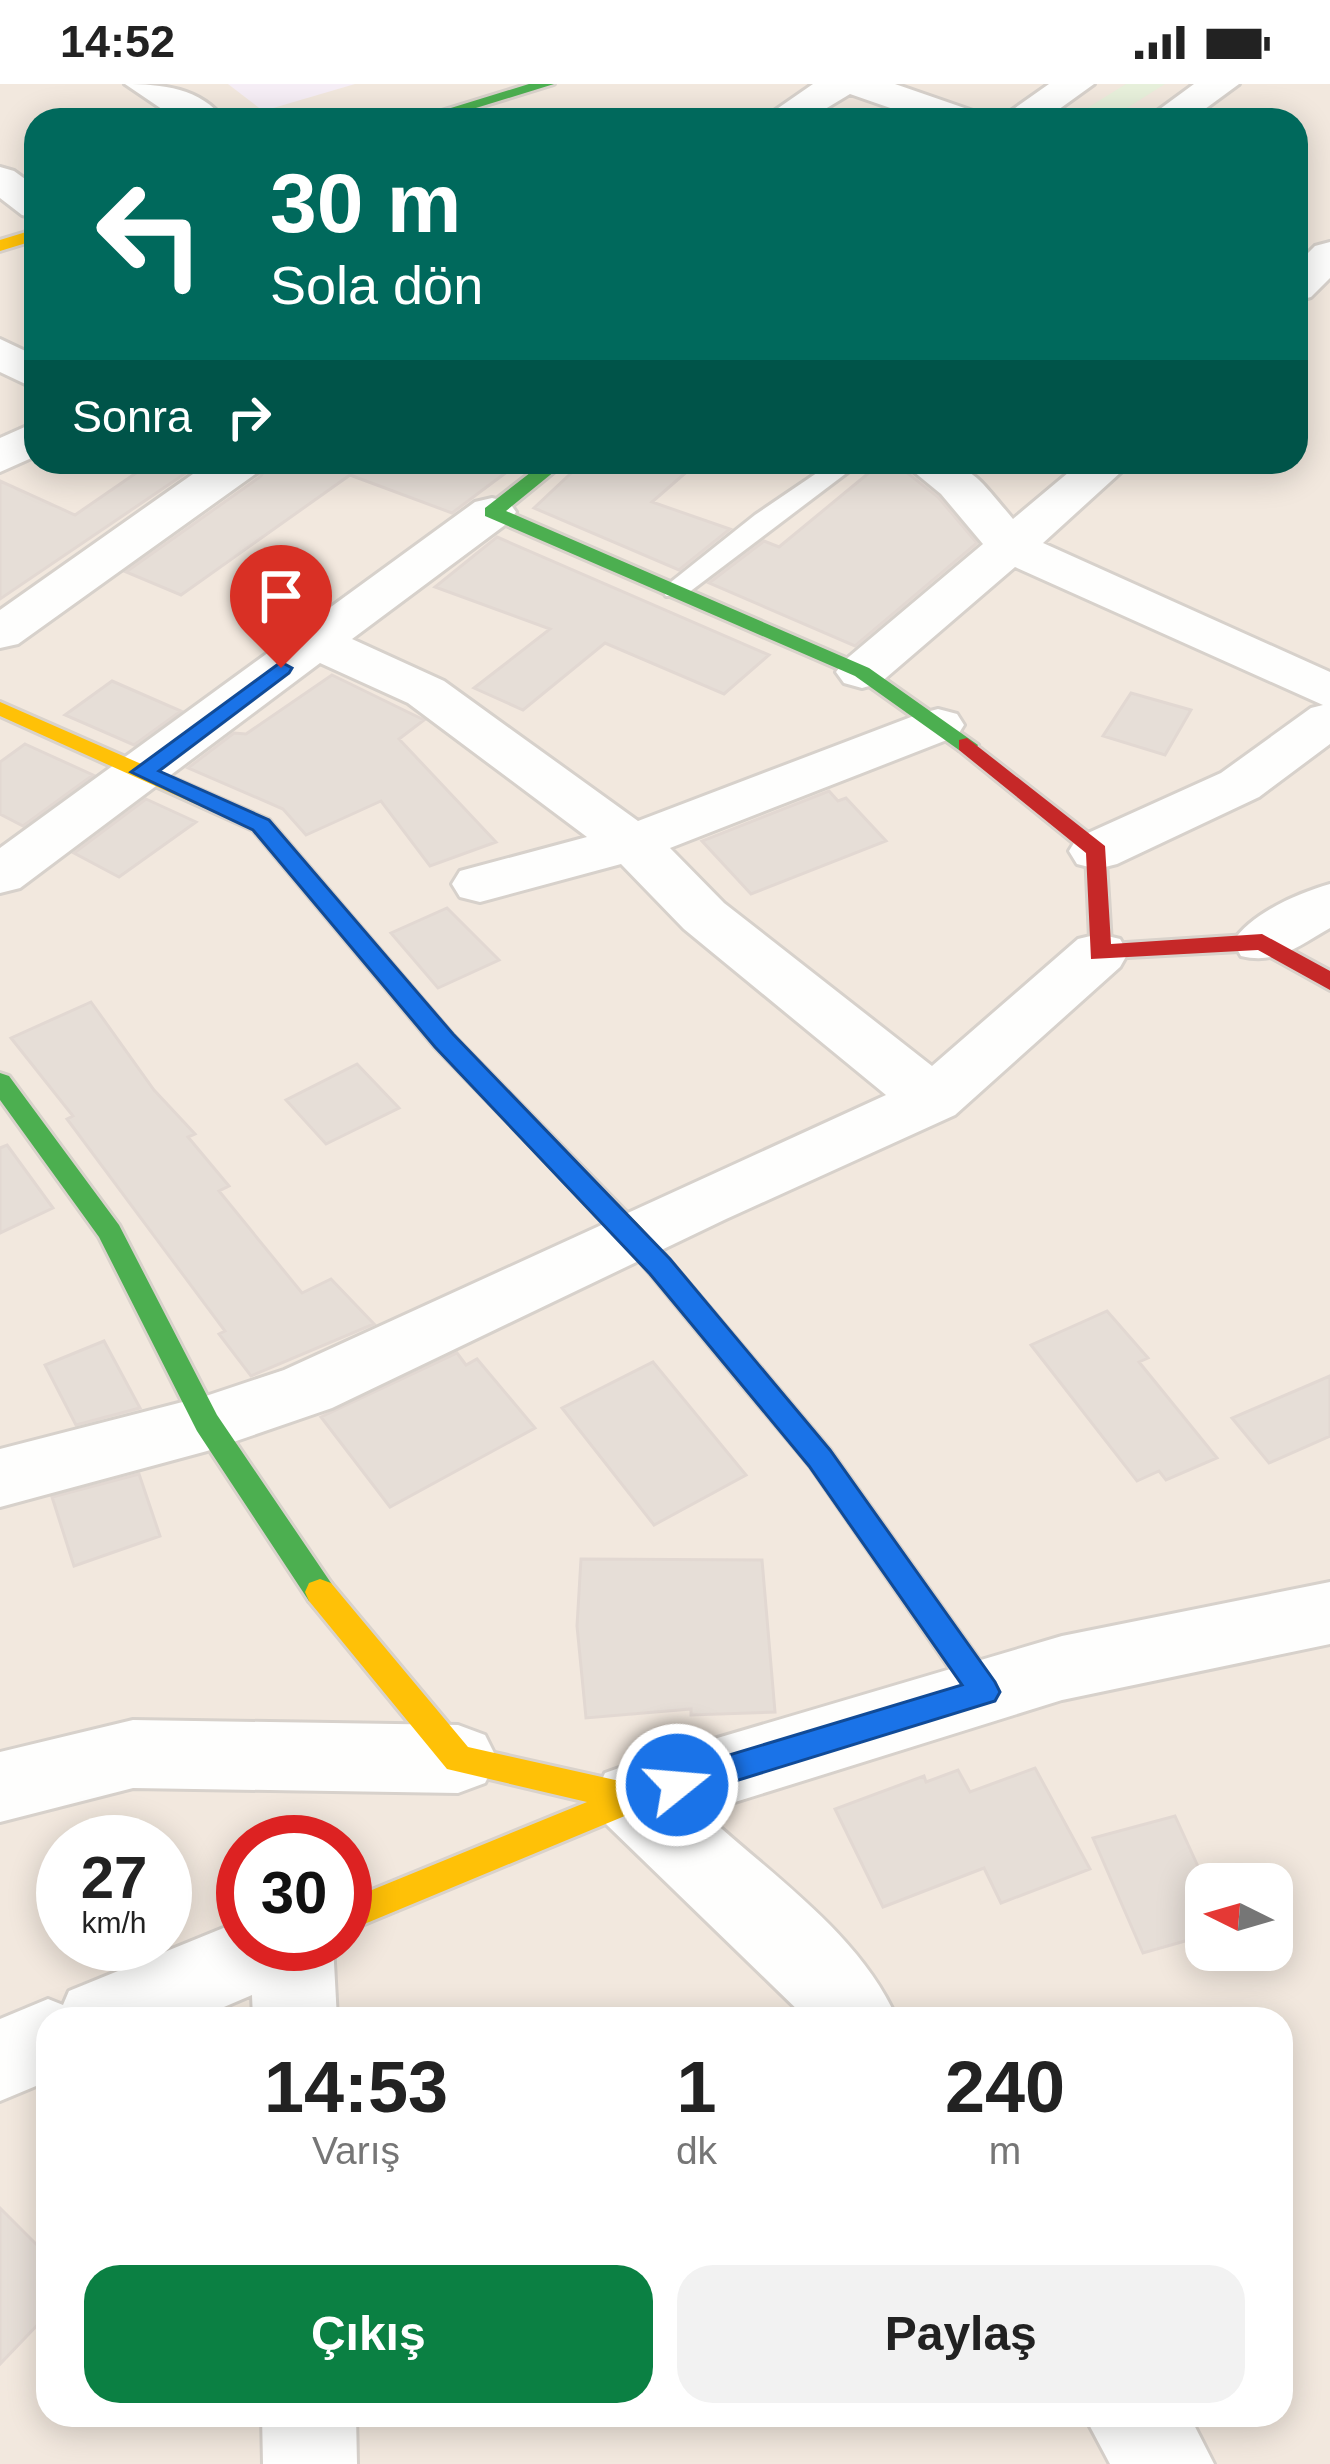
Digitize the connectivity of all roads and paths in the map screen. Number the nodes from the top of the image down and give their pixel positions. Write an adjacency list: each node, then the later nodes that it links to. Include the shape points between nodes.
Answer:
1 (144, 84): 7 (street)
2 (546, 84): 8 (street)
3 (840, 84): 9 (street)
4 (858, 84): 10 (street)
5 (1075, 84): 11 (street)
6 (1220, 84): 12 (street)
7 (185, 108)
8 (461, 108)
9 (800, 108)
10 (927, 108)
11 (1036, 108)
12 (1183, 108)
13 (1330, 253): 14 (street)
14 (1308, 276)
15 (224, 474): 23 (street)
16 (541, 474): 20 (street)
17 (831, 474): 22 (lane)
18 (943, 474): 21 (street)
19 (1094, 474): 21 (street)
20 (492, 512): 22 (street); 24 (street)
21 (1010, 546): 25 (street); 26 (street)
22 (675, 591): 25 (street)
23 (0, 633)
24 (316, 642): 30 (street); 31 (street, via 426,692)
25 (862, 672): 29 (street)
26 (1330, 691)
27 (0, 708): 30 (street)
28 (1330, 719): 32 (street, via 1240,785)
29 (938, 725): 31 (street); 32 (street)
30 (142, 772): 33 (street); 41 (street, via 261,825 444,1040)
31 (632, 843): 34 (street); 40 (street, via 704,916)
32 (1097, 850): 37 (street)
33 (0, 875)
34 (480, 884)
35 (1330, 903): 36 (street)
36 (1262, 942): 37 (street); 38 (street)
37 (1099, 953): 40 (street)
38 (1330, 982)
39 (0, 1082): 42 (street, via 110,1232)
40 (933, 1100): 41 (street)
41 (633, 1235): 42 (street, via 308,1389); 45 (street, via 820,1458)
42 (207, 1423): 43 (street); 46 (street, via 318,1590)
43 (0, 1478)
44 (1330, 1613): 45 (street, via 1062,1668)
45 (984, 1692): 48 (street)
46 (458, 1759): 47 (street, via 133,1754); 48 (street)
47 (0, 1787)
48 (633, 1798): 49 (street); 54 (street)
49 (372, 1906)
50 (216, 1971): 52 (street)
51 (293, 1971): 53 (street)
52 (128, 2007)
53 (295, 2007)
54 (847, 2007)
55 (36, 2045): 56 (street)
56 (0, 2060)
57 (309, 2427): 59 (street)
58 (1140, 2427): 60 (street)
59 (310, 2464)
60 (1167, 2464)

